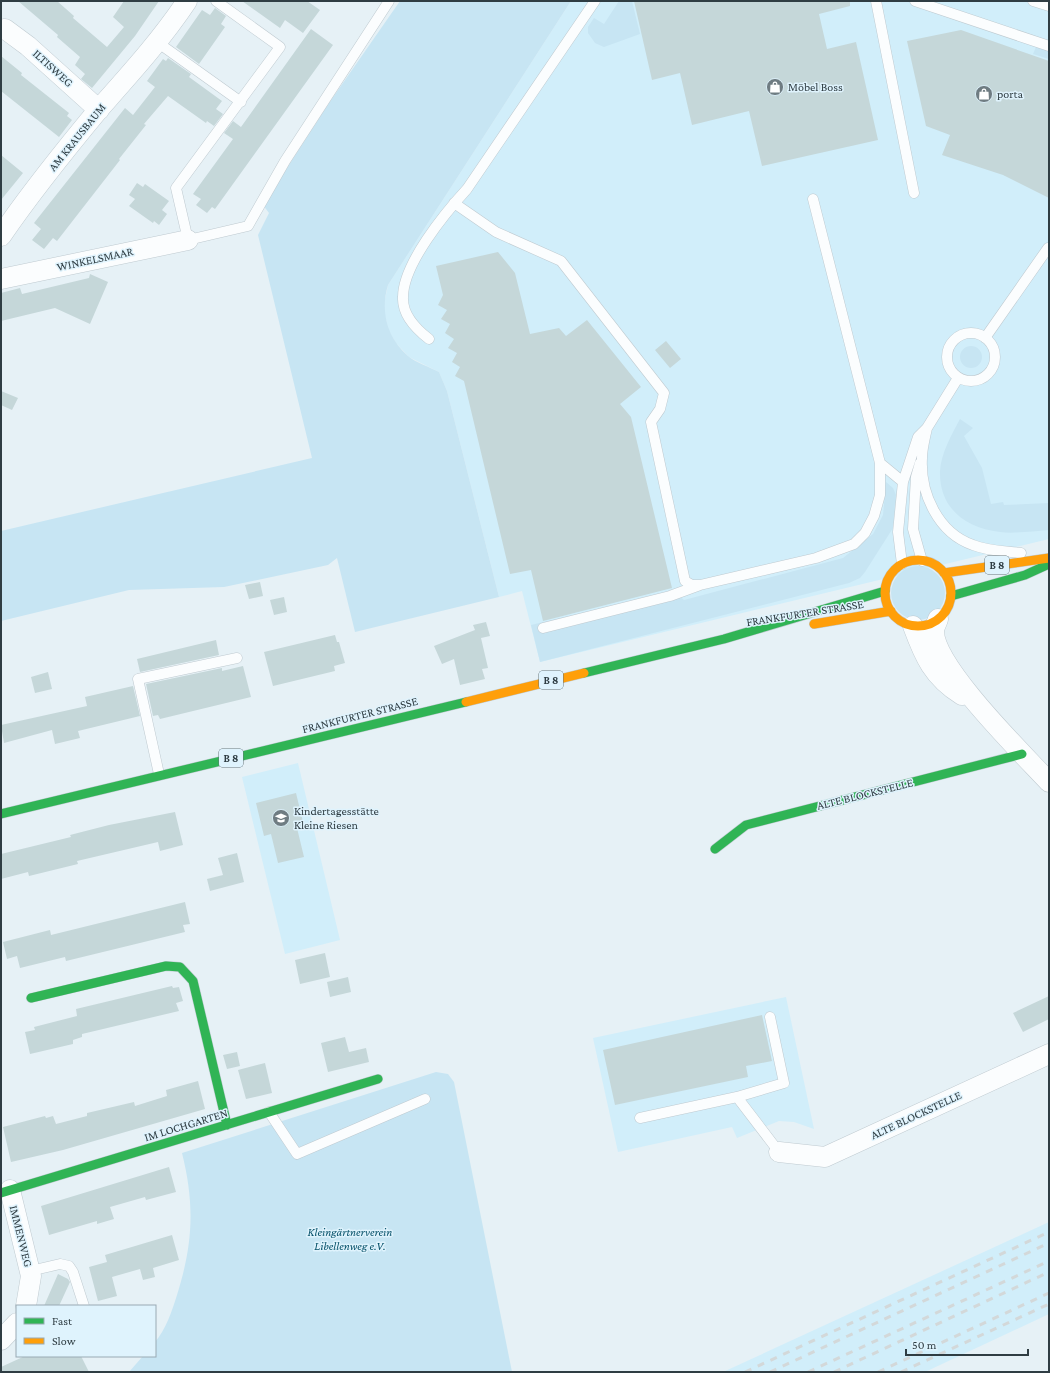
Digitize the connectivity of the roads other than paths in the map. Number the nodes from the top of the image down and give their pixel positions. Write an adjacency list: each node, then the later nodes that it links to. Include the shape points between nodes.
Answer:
1 (187, 1): 10 (street, AM KRAUSBAUM)
2 (216, 1): 12 (lane, via 280,47)
3 (389, 1): 18 (lane, via 285,161 248,226)
4 (595, 1): 16 (lane, via 467,189)
5 (876, 1): 14 (lane)
6 (915, 1): 11 (lane)
7 (1033, 1): 8 (lane)
8 (1049, 6)
9 (5, 29): 13 (street, ILTISWEG, via 28,46)
10 (157, 42): 12 (lane); 13 (street, AM KRAUSBAUM)
11 (1049, 46)
12 (241, 102): 18 (lane, via 176,188)
13 (99, 110): 17 (street, AM KRAUSBAUM)
14 (914, 193)
15 (813, 199): 26 (lane)
16 (454, 203): 22 (lane, via 412,265 403,296 404,308 416,329); 33 (lane, via 496,232 561,261 664,393 660,409 651,422 685,581 692,585)
17 (1, 236)
18 (188, 240): 20 (street, WINKELSMAAR)
19 (1048, 248): 21 (lane)
20 (1, 279)
21 (985, 338): 23 (lane, via 990,343 995,357 991,371 979,380); 23 (lane, via 970,333 958,337 950,346 947,360)
22 (429, 339)
23 (958, 378): 24 (lane)
24 (927, 428): 25 (lane); 27 (lane, via 918,438)
25 (922, 458): 28 (lane, via 929,500 939,518 954,534 972,545); 29 (lane, via 916,477 913,529)
26 (880, 462): 27 (lane); 33 (lane, via 880,495 874,516 865,533 854,544 816,558)
27 (903, 482): 30 (lane, via 898,532)
28 (1049, 557): 32 (main road, B 8, via 1024,559 977,570)
29 (922, 561): 30 (main road); 32 (main road, via 938,567)
30 (902, 564): 34 (main road, via 891,575)
31 (1049, 564): 35 (main road, B 8, via 1035,572)
32 (944, 573): 35 (main road, via 950,584)
33 (700, 585): 39 (lane, via 670,596)
34 (885, 591): 36 (main road); 40 (main road, FRANKFURTER STRASSE / B 8)
35 (951, 596): 37 (main road, via 944,613)
36 (891, 611): 38 (main road, via 900,620); 40 (main road, FRANKFURTER STRASSE / B 8)
37 (938, 619): 38 (main road, via 926,625); 42 (street, via 934,630 939,650)
38 (913, 626): 42 (street, via 930,667 943,680)
39 (543, 628)
40 (724, 638): 44 (main road, FRANKFURTER STRASSE / B 8)
41 (237, 658): 44 (lane, via 138,679)
42 (976, 703): 43 (street)
43 (1022, 754): 45 (street); 47 (main road, ALTE BLOCKSTELLE, via 746,825)
44 (159, 774): 46 (main road, FRANKFURTER STRASSE / B 8)
45 (1049, 782)
46 (1, 814)
47 (715, 849)
48 (31, 998): 56 (main road, via 166,966 180,967 193,980)
49 (770, 1017): 52 (lane, via 784,1083)
50 (1049, 1054): 57 (street, ALTE BLOCKSTELLE, via 825,1157)
51 (378, 1079): 54 (main road, IM LOCHGARTEN)
52 (737, 1097): 55 (lane); 57 (lane)
53 (425, 1099): 54 (lane, via 297,1154)
54 (269, 1112): 56 (main road, IM LOCHGARTEN)
55 (640, 1118)
56 (227, 1125): 58 (main road, IM LOCHGARTEN)
57 (779, 1152)
58 (5, 1192): 59 (street, IMMENWEG)
59 (30, 1271): 60 (street, IMMENWEG); 61 (lane, via 60,1264 69,1266)
60 (26, 1305)
61 (84, 1305)
62 (16, 1324): 63 (street)
63 (1, 1340)

